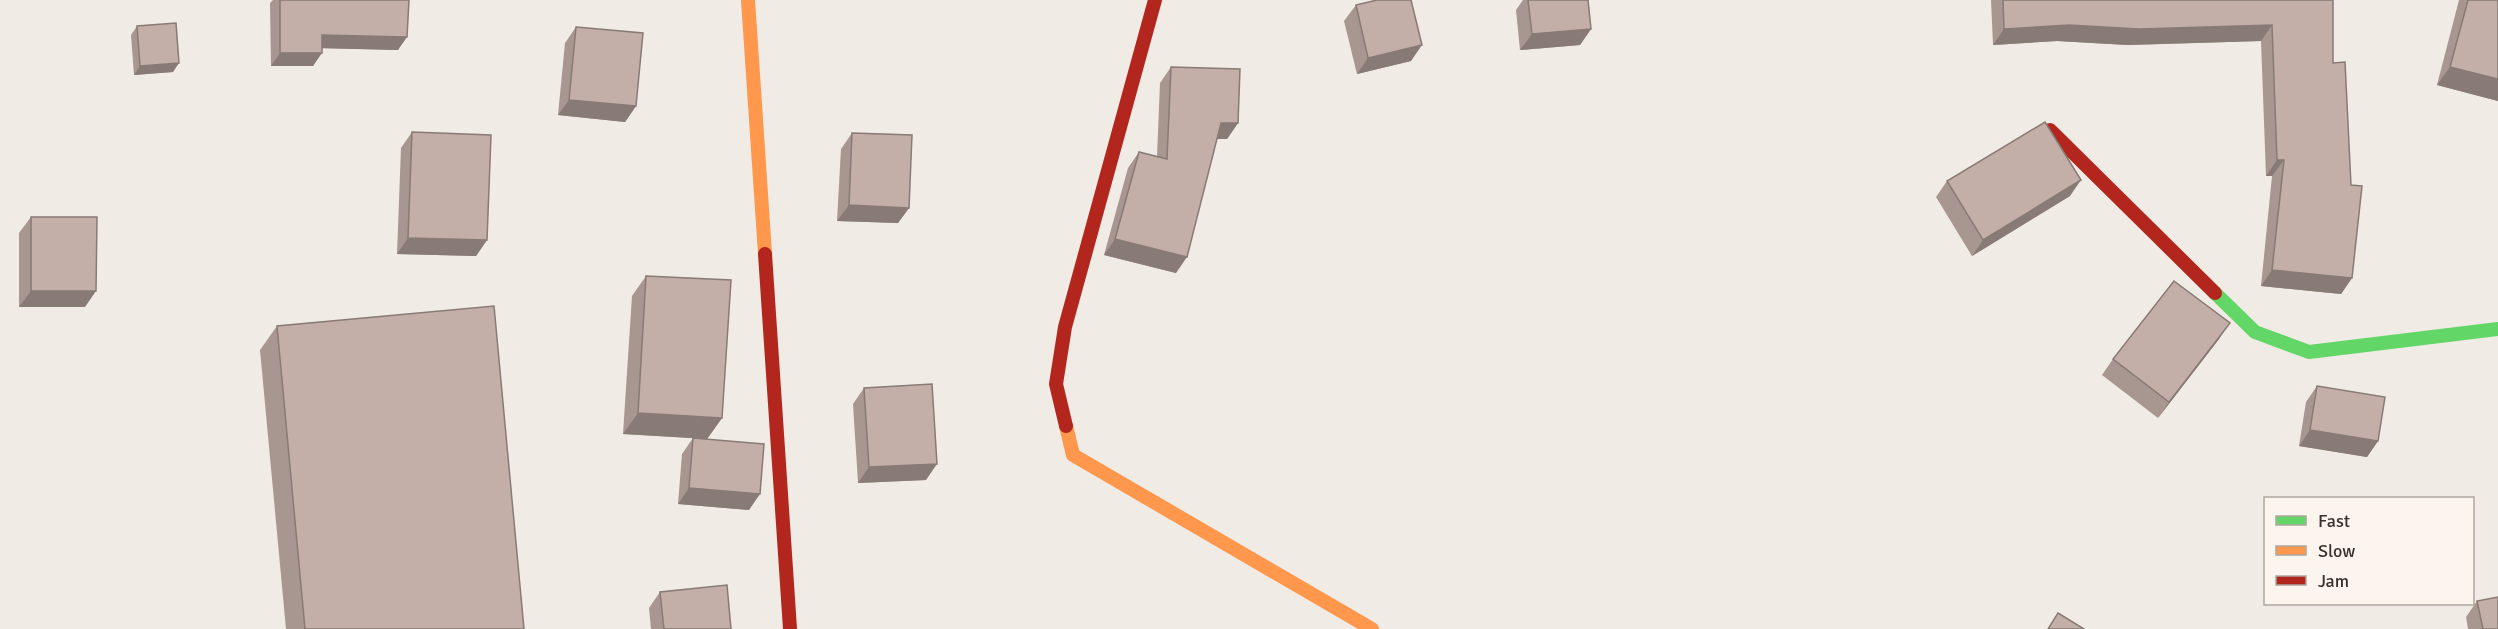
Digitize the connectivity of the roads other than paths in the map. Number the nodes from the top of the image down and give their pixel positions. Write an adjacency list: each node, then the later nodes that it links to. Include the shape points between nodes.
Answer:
1 (748, 0): 5 (street)
2 (1155, 0): 6 (street, via 1065,327 1056,384 1073,455)
3 (2050, 130): 4 (street, via 2255,332 2309,352)
4 (2498, 329)
5 (790, 629)
6 (1372, 629)

